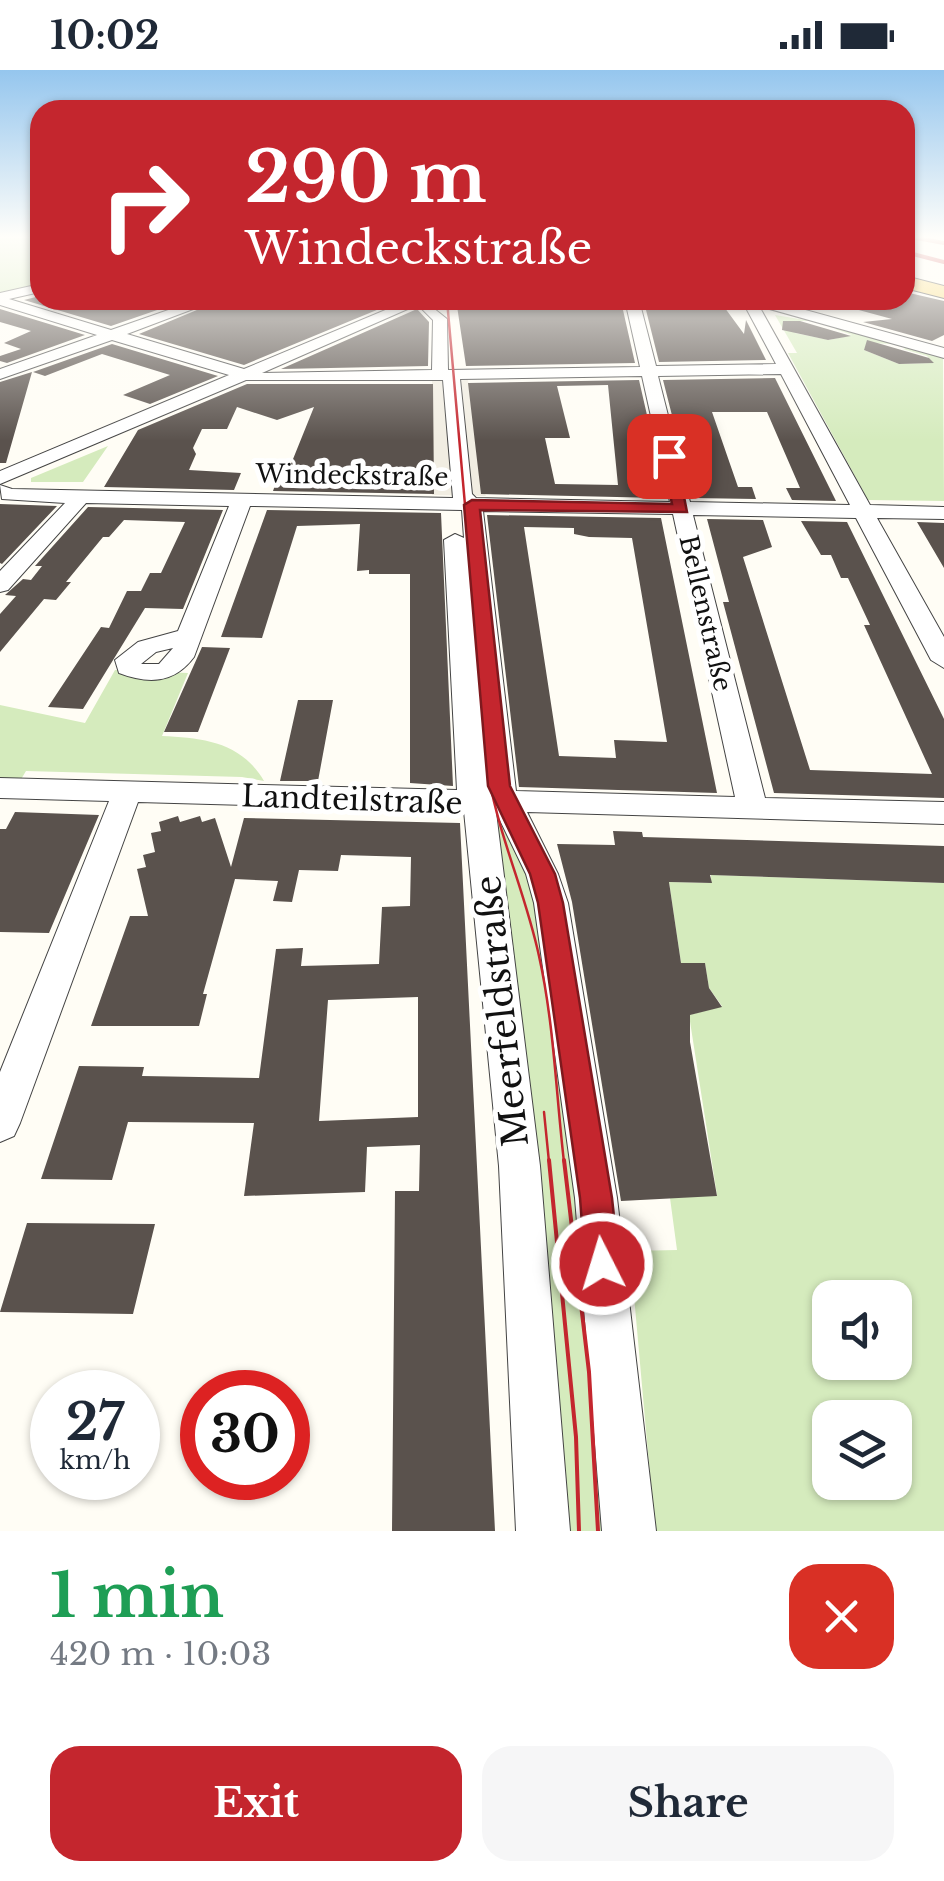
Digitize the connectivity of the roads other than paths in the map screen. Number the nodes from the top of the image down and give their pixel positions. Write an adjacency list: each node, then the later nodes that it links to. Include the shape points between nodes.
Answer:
1 (34, 310): 10 (street)
2 (182, 310): 10 (street)
3 (399, 310): 15 (street)
4 (426, 310): 16 (street, Meerfeldstraße, via 440,320)
5 (455, 310): 16 (street, Meerfeldstraße)
6 (634, 310): 13 (street, Bellenstraße)
7 (756, 310): 12 (street)
8 (778, 310): 11 (street)
9 (825, 310): 11 (street)
10 (111, 335): 14 (street); 15 (street)
11 (944, 349)
12 (785, 369): 13 (street); 23 (street)
13 (648, 372): 16 (street); 22 (street, Bellenstraße)
14 (0, 374)
15 (240, 375): 16 (street); 17 (street)
16 (451, 375): 21 (street, Meerfeldstraße)
17 (0, 478)
18 (0, 491): 19 (street, Windeckstraße)
19 (81, 497): 20 (street, Windeckstraße); 25 (street)
20 (242, 500): 21 (street, Windeckstraße); 26 (street)
21 (462, 502): 22 (street, Windeckstraße); 30 (street, Meerfeldstraße, via 499,786)
22 (681, 508): 23 (street, Windeckstraße); 31 (street, Bellenstraße)
23 (872, 512): 24 (street, Windeckstraße); 27 (street)
24 (944, 513)
25 (0, 585)
26 (188, 636)
27 (944, 660)
28 (0, 788): 29 (street, Landteilstraße)
29 (127, 792): 30 (street, Landteilstraße); 33 (street)
30 (492, 803): 31 (street, Landteilstraße); 34 (street, Meerfeldstraße); 35 (street, Meerfeldstraße, via 542,874 551,903 596,1198)
31 (752, 809): 32 (street, Landteilstraße)
32 (944, 814)
33 (0, 1122)
34 (543, 1531)
35 (629, 1531)

